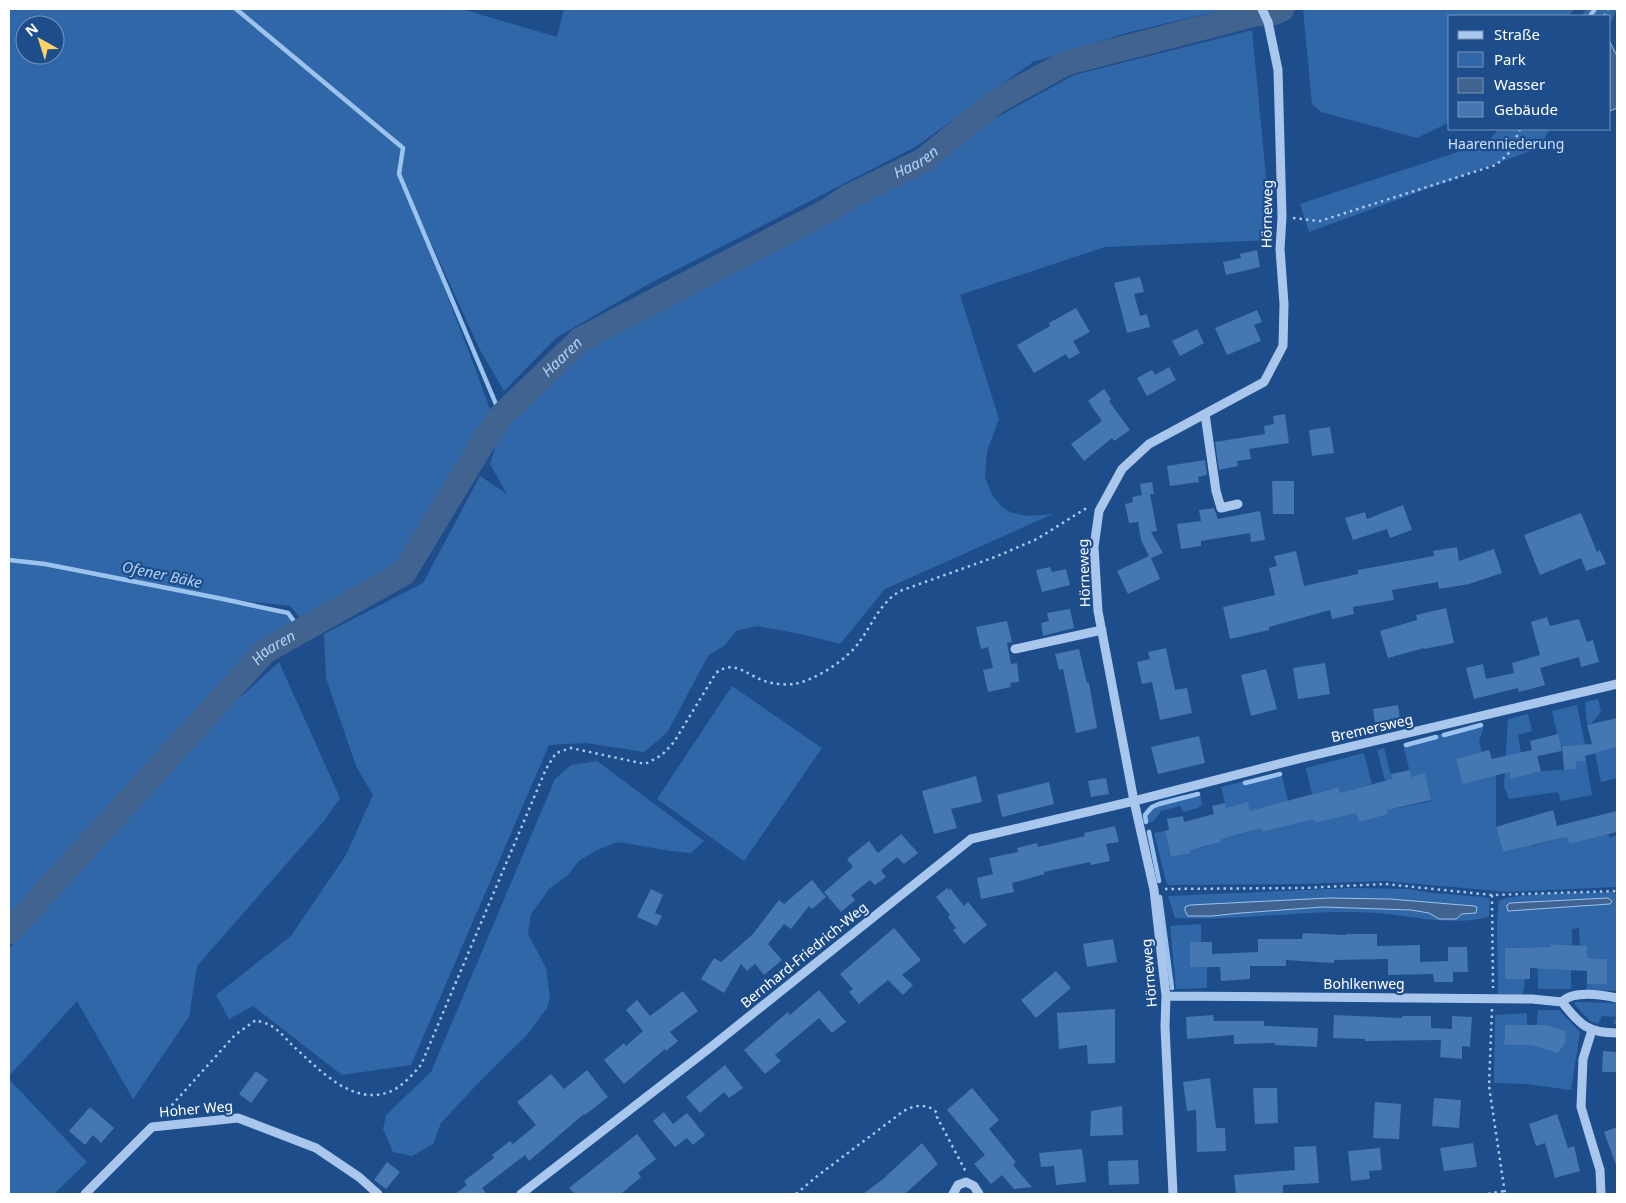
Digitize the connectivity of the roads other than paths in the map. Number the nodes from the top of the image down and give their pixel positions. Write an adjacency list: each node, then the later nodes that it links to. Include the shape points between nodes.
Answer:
1 (1262, 9): 2 (street, Hörneweg, via 1268,22 1278,70 1283,346 1264,382)
2 (1205, 414): 3 (street, via 1221,508); 4 (street, Hörneweg, via 1149,444 1122,469 1099,511 1094,547)
3 (1238, 504)
4 (1102, 630): 5 (street); 7 (street, Hörneweg)
5 (1015, 649)
6 (1617, 684): 7 (street, Bremersweg)
7 (1134, 801): 8 (street, Hörneweg, via 1154,890); 15 (street, Bernhard-Friedrich-Weg, via 971,840)
8 (1166, 996): 10 (street, Bohlkenweg, via 1493,998); 18 (street, Hörneweg)
9 (1617, 998): 10 (street, Bohlkenweg, via 1583,995 1566,998)
10 (1562, 1002): 11 (street, via 1574,1017)
11 (1592, 1030): 12 (street); 19 (street, via 1583,1059 1580,1107 1600,1170)
12 (1617, 1033)
13 (85, 1194): 14 (street, Hoher Weg, via 152,1127 238,1118 316,1148)
14 (378, 1194)
15 (522, 1194)
16 (953, 1194): 17 (street, via 958,1185 966,1182)
17 (979, 1194)
18 (1173, 1194)
19 (1602, 1194)

